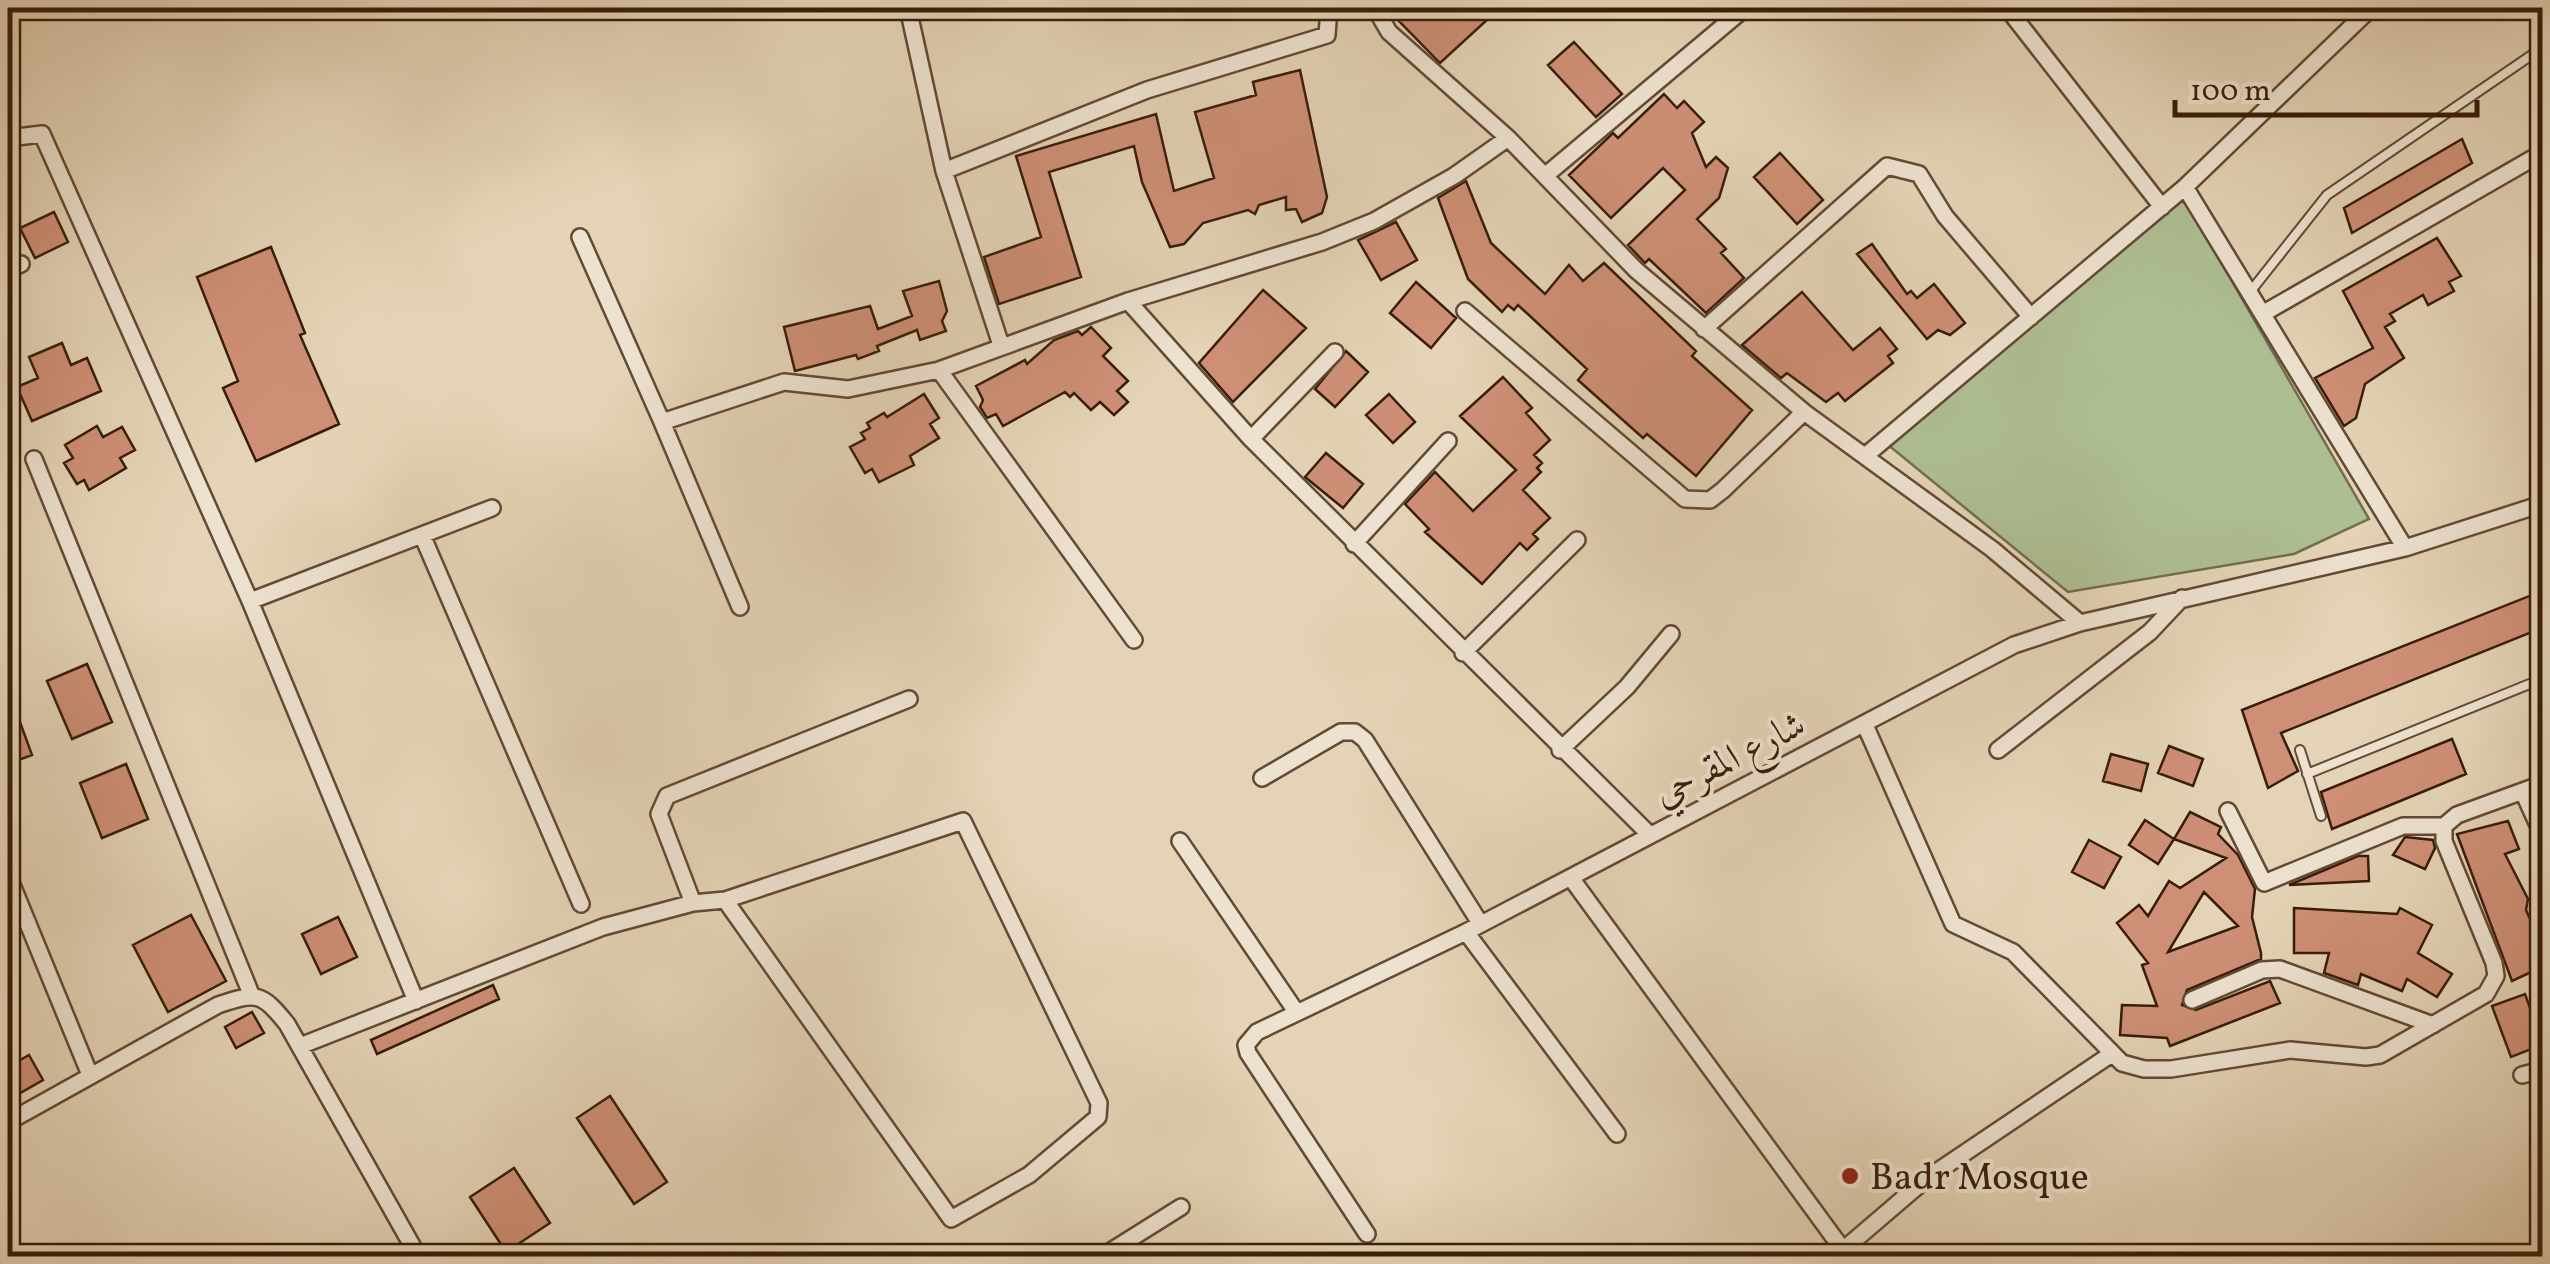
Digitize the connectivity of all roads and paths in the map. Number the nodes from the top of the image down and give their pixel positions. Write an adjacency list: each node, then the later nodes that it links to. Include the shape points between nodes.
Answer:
1 (908, 8): 11 (street)
2 (1328, 8): 11 (street, via 1327,35 1146,90)
3 (1375, 8): 9 (street, via 1390,32)
4 (1745, 8): 12 (street)
5 (2007, 8): 14 (street)
6 (2371, 8): 13 (street)
7 (2542, 48): 16 (lane, via 2326,195)
8 (8, 138): 38 (street, via 42,134)
9 (1508, 138): 12 (street); 17 (street, via 1374,220)
10 (2542, 153): 19 (street)
11 (944, 171): 22 (street)
12 (1546, 175): 21 (street, via 1636,270)
13 (2185, 187): 14 (street); 16 (street)
14 (2162, 208): 20 (street)
15 (580, 238): 26 (street)
16 (2250, 292): 19 (street)
17 (1128, 301): 22 (street); 27 (street, شارع المقرحي)
18 (1465, 311): 25 (street, via 1685,499 1710,500)
19 (2264, 313): 36 (street)
20 (2031, 317): 21 (street, via 1945,216 1920,174 1886,166); 29 (street)
21 (1704, 328): 25 (street)
22 (1001, 345): 24 (street)
23 (1335, 352): 27 (street)
24 (939, 370): 26 (street, via 848,389 784,382); 42 (street)
25 (1804, 412): 29 (street)
26 (662, 422): 39 (street)
27 (1251, 439): 35 (street, شارع المقرحي)
28 (1448, 440): 35 (street)
29 (1865, 456): 40 (street)
30 (34, 459): 66 (street)
31 (2542, 504): 36 (street, شارع المقرحي)
32 (492, 508): 33 (street)
33 (422, 535): 38 (street); 64 (street)
34 (1576, 540): 43 (street)
35 (1354, 544): 43 (street, شارع المقرحي)
36 (2406, 548): 37 (street, شارع المقرحي)
37 (2182, 598): 40 (street, شارع المقرحي); 48 (street, via 2150,632)
38 (250, 600): 67 (street)
39 (740, 607)
40 (2080, 623): 46 (street, شارع المقرحي, via 2014,645)
41 (1671, 634): 47 (street, via 1627,688)
42 (1134, 640)
43 (1463, 653): 47 (street, شارع المقرحي)
44 (2542, 680): 50 (lane)
45 (909, 699): 63 (street, via 666,796 659,814)
46 (1865, 725): 58 (street, شارع المقرحي); 72 (street, via 1952,924 2012,952)
47 (1560, 750): 58 (street, شارع المقرحي)
48 (1998, 750)
49 (2300, 750): 50 (lane)
50 (2307, 774): 55 (lane)
51 (1262, 778): 65 (street, via 1341,732 1355,732)
52 (2542, 784): 53 (street)
53 (2523, 792): 56 (street); 57 (street)
54 (2228, 811): 56 (street, via 2264,883 2403,826)
55 (2321, 816)
56 (2444, 826): 70 (street, via 2496,976 2486,994)
57 (2542, 834)
58 (1650, 835): 61 (street)
59 (1180, 841): 69 (street)
60 (8, 875): 74 (street)
61 (1571, 878): 65 (street); 80 (street)
62 (726, 900): 62 (street, via 963,820 1100,1103 1098,1117 1029,1174 951,1219); 63 (street)
63 (693, 903): 67 (street, via 603,927)
64 (581, 904)
65 (1473, 927): 69 (street); 77 (street)
66 (251, 994): 71 (street, via 268,1000); 74 (street, via 218,1005)
67 (416, 1000): 71 (street)
68 (2192, 1000): 70 (street, via 2262,970 2280,969)
69 (1297, 1014): 79 (street, via 1257,1032 1248,1053)
70 (2433, 1026): 72 (street, via 2366,1058 2290,1050 2144,1069)
71 (300, 1046): 81 (street)
72 (2110, 1055): 80 (street, via 1926,1179)
73 (2542, 1070): 75 (street)
74 (90, 1075): 76 (street)
75 (2522, 1075)
76 (8, 1122)
77 (1617, 1134)
78 (1181, 1206): 82 (street)
79 (1367, 1234)
80 (1840, 1253)
81 (418, 1256)
82 (1103, 1256)

